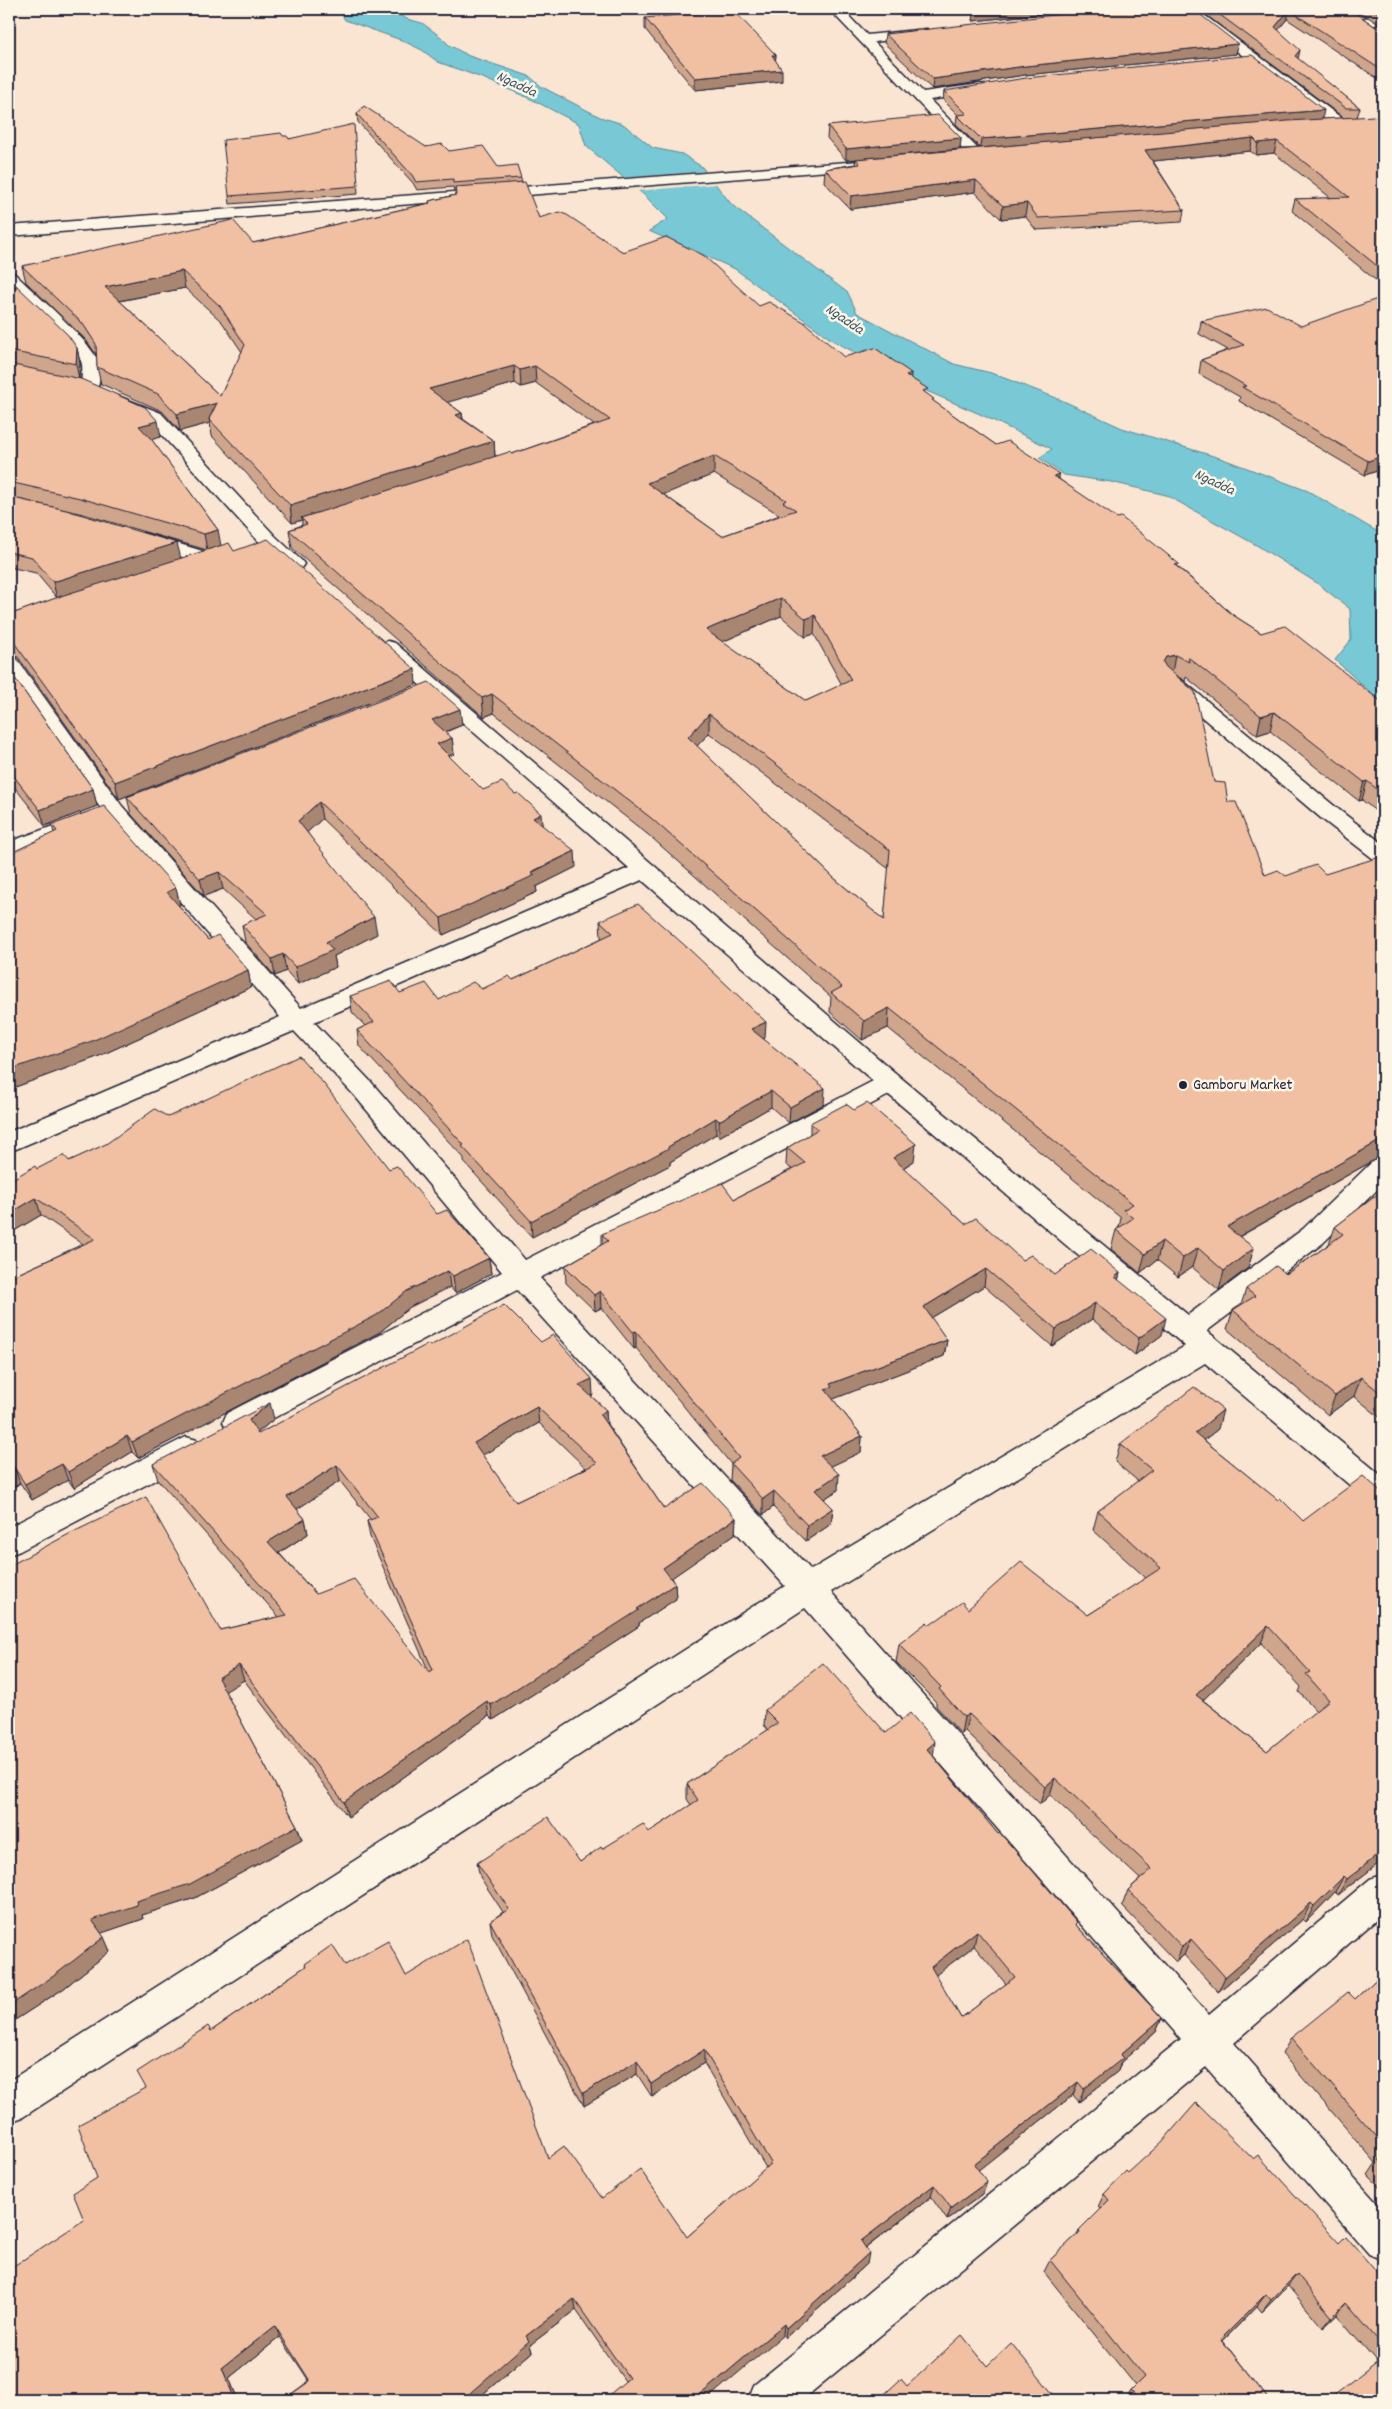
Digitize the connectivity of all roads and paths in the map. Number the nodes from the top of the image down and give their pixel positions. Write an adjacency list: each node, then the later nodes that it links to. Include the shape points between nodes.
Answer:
1 (835, 9): 8 (street)
2 (1188, 9): 9 (street)
3 (1351, 13): 5 (street)
4 (1383, 20): 5 (street)
5 (1364, 22): 7 (street)
6 (930, 31): 8 (street)
7 (1383, 34)
8 (864, 39): 12 (street)
9 (1255, 58): 10 (street); 13 (street)
10 (1236, 60)
11 (996, 85): 12 (street)
12 (920, 97): 17 (street)
13 (1338, 122): 14 (street); 15 (street)
14 (1356, 122)
15 (1321, 124)
16 (992, 152): 17 (street)
17 (974, 154): 18 (street)
18 (955, 156)
19 (887, 163): 20 (street)
20 (9, 231)
21 (9, 277): 24 (street, via 90,362 81,386 155,417)
22 (124, 534): 25 (street, via 218,556)
23 (287, 534): 24 (street)
24 (259, 543): 26 (street)
25 (182, 567)
26 (311, 579)
27 (376, 637): 33 (street, via 425,692)
28 (9, 662): 30 (street)
29 (1171, 681): 32 (street)
30 (123, 807): 31 (street); 34 (street)
31 (9, 850)
32 (1383, 855)
33 (645, 870): 34 (street); 35 (street)
34 (298, 1020): 36 (street); 38 (street, via 363,1089)
35 (891, 1083): 38 (street, via 647,1212); 39 (street)
36 (9, 1143)
37 (1383, 1168): 39 (street)
38 (520, 1274): 41 (street); 42 (street)
39 (1198, 1339): 40 (street); 42 (street)
40 (1383, 1496)
41 (9, 1542)
42 (808, 1589): 44 (street); 45 (street)
43 (1383, 1892): 44 (street)
44 (1208, 2042): 46 (street); 47 (street)
45 (9, 2103)
46 (1383, 2240)
47 (769, 2400)

